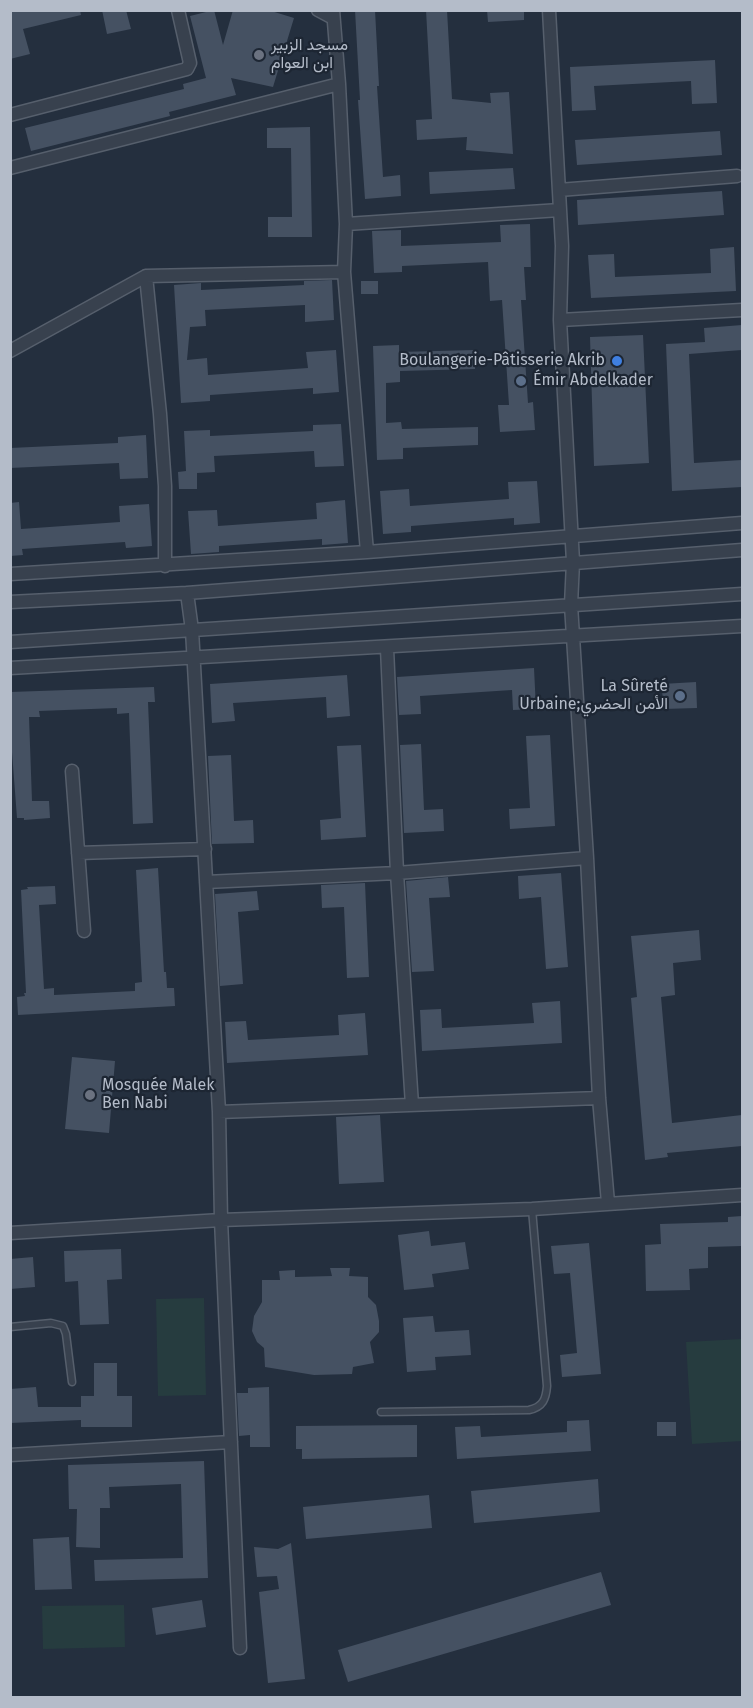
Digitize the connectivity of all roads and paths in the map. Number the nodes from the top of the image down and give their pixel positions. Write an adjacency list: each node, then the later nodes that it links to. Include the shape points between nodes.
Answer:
1 (178, 10): 6 (street, via 190,63 187,69)
2 (318, 10): 4 (street)
3 (549, 10): 9 (street)
4 (333, 14): 5 (street)
5 (339, 84): 7 (street); 11 (street)
6 (10, 115)
7 (10, 168)
8 (737, 176): 9 (street)
9 (559, 190): 10 (street)
10 (560, 210): 11 (street); 15 (street)
11 (346, 224): 12 (street)
12 (344, 272): 13 (street); 20 (street)
13 (146, 276): 16 (street); 22 (street, via 165,486)
14 (742, 310): 15 (street)
15 (560, 320): 18 (street)
16 (10, 351)
17 (742, 523): 18 (street)
18 (571, 536): 20 (street); 21 (street)
19 (742, 550): 21 (street)
20 (367, 552): 22 (street)
21 (573, 562): 24 (street); 27 (street)
22 (165, 566): 23 (street)
23 (10, 574)
24 (187, 593): 26 (street); 29 (street)
25 (742, 594): 27 (street)
26 (10, 602)
27 (571, 605): 29 (street); 30 (street)
28 (742, 626): 30 (street)
29 (192, 630): 31 (street); 33 (street)
30 (573, 636): 32 (street); 38 (street)
31 (10, 642)
32 (387, 648): 33 (street); 39 (street)
33 (193, 658): 34 (street); 36 (street)
34 (10, 668)
35 (72, 771): 37 (street)
36 (205, 849): 37 (street); 40 (street)
37 (78, 853): 41 (street)
38 (587, 858): 39 (street); 42 (street)
39 (397, 873): 40 (street); 43 (street)
40 (206, 882): 44 (street)
41 (84, 931)
42 (599, 1098): 43 (street); 46 (street)
43 (411, 1105): 44 (street)
44 (219, 1112): 48 (street)
45 (742, 1195): 46 (street)
46 (608, 1203): 47 (street)
47 (532, 1209): 48 (street); 52 (lane, via 544,1402 529,1410)
48 (221, 1220): 49 (street); 53 (street)
49 (10, 1233)
50 (10, 1327): 51 (lane, via 51,1323 63,1326)
51 (72, 1382)
52 (381, 1412)
53 (231, 1442): 54 (street); 55 (street)
54 (10, 1455)
55 (240, 1648)

